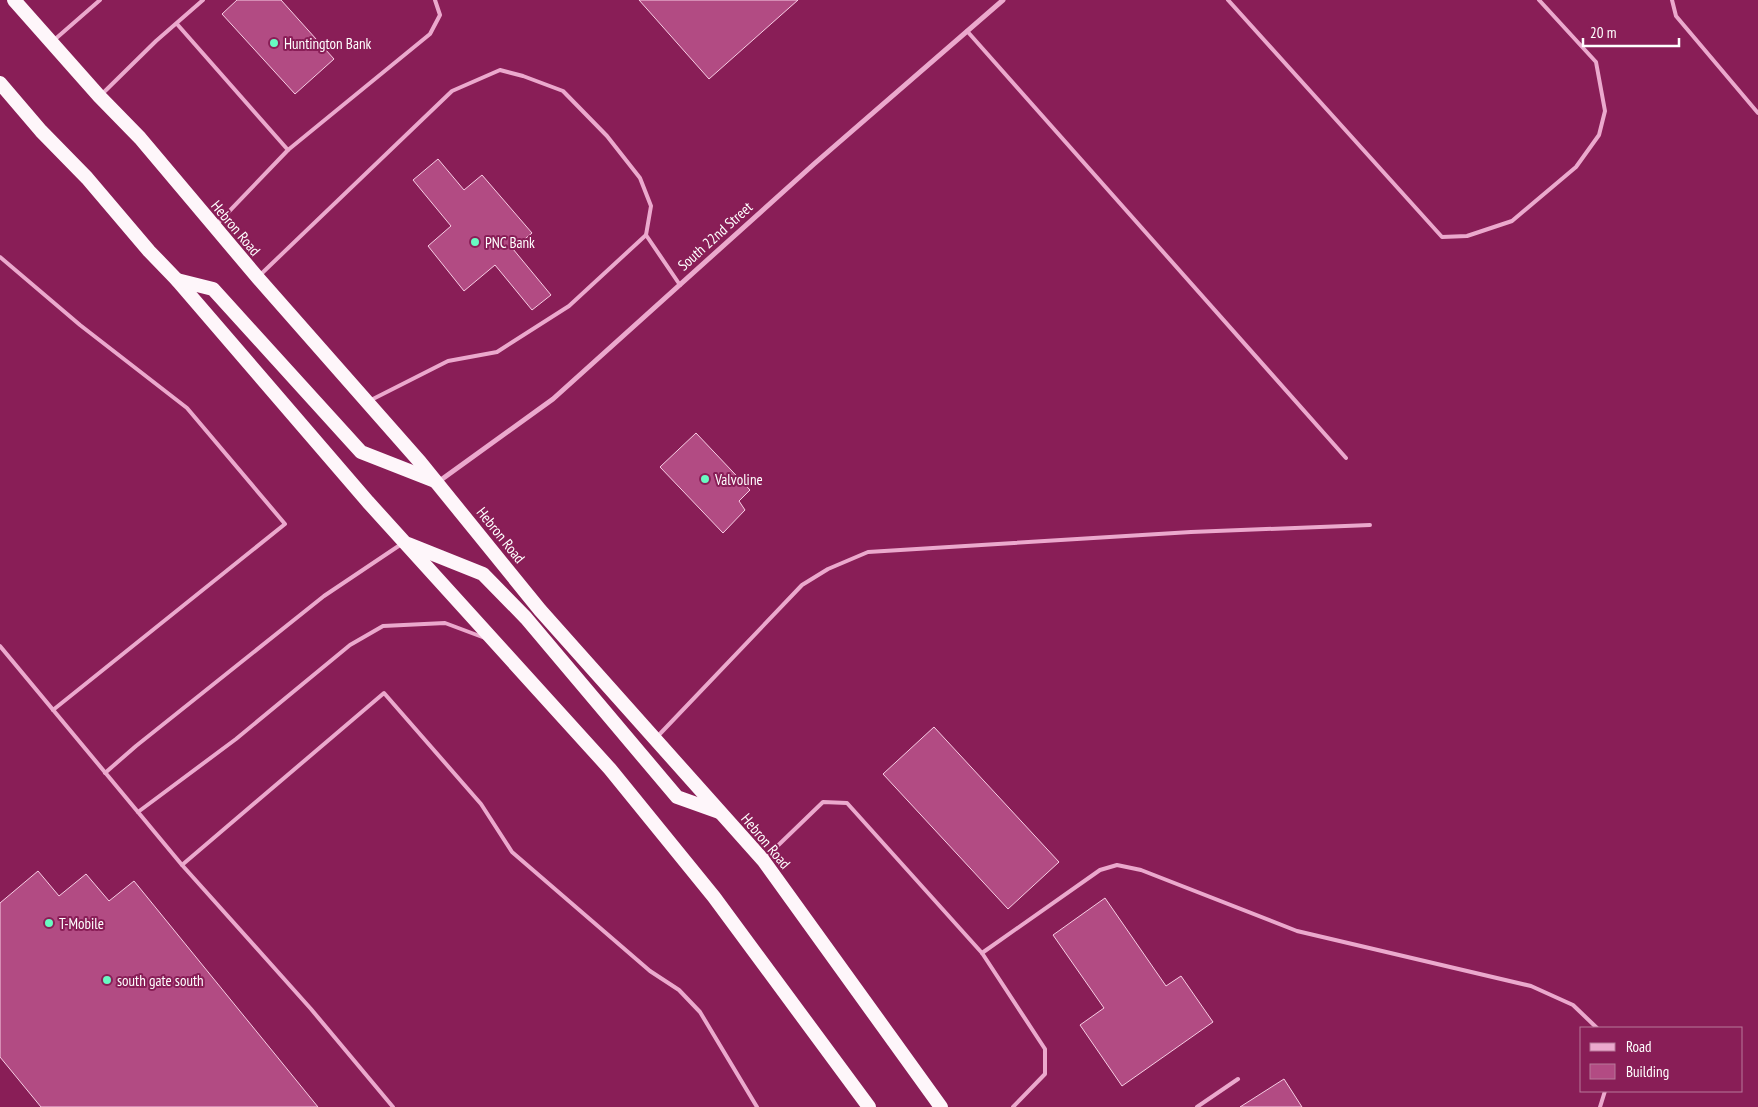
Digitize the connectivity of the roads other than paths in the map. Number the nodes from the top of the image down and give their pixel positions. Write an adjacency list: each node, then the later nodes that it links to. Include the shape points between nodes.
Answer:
1 (14, 0): 11 (highway, Hebron Road)
2 (100, 0): 11 (lane)
3 (203, 0): 9 (lane)
4 (434, 0): 15 (lane, via 440,15 430,34)
5 (1003, 0): 10 (street, South 22nd Street)
6 (1228, 0): 7 (lane, via 1442,237 1467,236 1512,221 1576,167 1599,135 1604,111 1596,62)
7 (1539, 0)
8 (1672, 0): 14 (lane, via 1676,16)
9 (177, 24): 13 (lane); 15 (lane)
10 (967, 31): 21 (street, South 22nd Street); 23 (lane)
11 (52, 43): 13 (highway, Hebron Road)
12 (0, 83): 20 (highway)
13 (99, 96): 16 (highway, Hebron Road, via 140,138)
14 (1758, 113)
15 (288, 150): 16 (lane)
16 (214, 227): 19 (highway, Hebron Road)
17 (646, 236): 19 (lane, via 650,206 640,178 607,136 563,91 500,70 452,91); 21 (lane); 22 (lane, via 569,306 497,352 448,361)
18 (0, 257): 29 (lane, via 80,325 187,408 285,524)
19 (258, 278): 22 (highway, Hebron Road)
20 (177, 280): 24 (highway, via 214,289 361,452); 26 (highway)
21 (680, 285): 24 (street, South 22nd Street, via 553,399)
22 (368, 402): 24 (highway, Hebron Road)
23 (1346, 458)
24 (438, 482): 30 (highway, Hebron Road, via 540,610)
25 (1370, 526): 30 (lane, via 1191,532 868,552 828,569 802,585)
26 (404, 542): 27 (highway); 31 (lane, via 324,596); 33 (highway, via 483,574 526,618 677,797)
27 (496, 642): 32 (lane, via 445,624 382,626 350,645 236,740); 42 (highway, via 610,768 708,889)
28 (0, 646): 29 (lane)
29 (53, 710): 31 (lane)
30 (656, 739): 33 (highway, Hebron Road)
31 (105, 773): 32 (lane)
32 (138, 812): 35 (lane)
33 (722, 814): 34 (highway, Hebron Road)
34 (763, 860): 36 (lane, via 823,802 847,803); 43 (highway, Hebron Road)
35 (182, 865): 40 (lane, via 311,1009); 41 (lane, via 384,693 482,804 512,852 650,971 679,990 700,1012)
36 (982, 953): 37 (lane, via 1100,870 1117,865 1141,870 1297,931 1531,986 1573,1005); 44 (lane, via 1045,1049 1045,1074)
37 (1596, 1027)
38 (1238, 1079): 45 (lane)
39 (1605, 1092): 46 (lane)
40 (393, 1107)
41 (757, 1107)
42 (869, 1107)
43 (941, 1107)
44 (1013, 1107)
45 (1197, 1107)
46 (1600, 1107)

